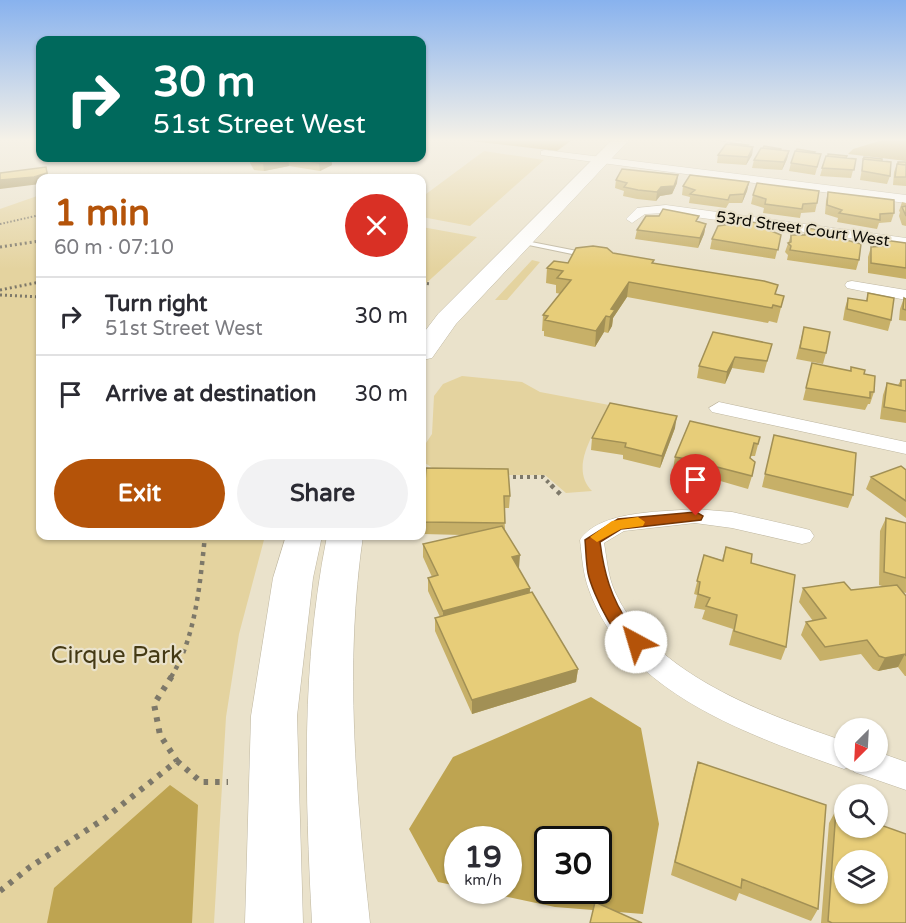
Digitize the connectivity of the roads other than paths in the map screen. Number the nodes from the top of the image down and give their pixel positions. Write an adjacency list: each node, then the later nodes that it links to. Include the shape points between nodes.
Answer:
1 (562, 182): 9 (main road)
2 (569, 182): 6 (main road)
3 (791, 182): 4 (street)
4 (906, 199)
5 (632, 219): 7 (street, 53rd Street Court West, via 641,212 666,209)
6 (521, 242): 8 (lane); 12 (main road, via 447,319)
7 (906, 242)
8 (577, 253)
9 (473, 264)
10 (852, 285): 11 (street)
11 (906, 295)
12 (426, 347)
13 (719, 408): 14 (street)
14 (906, 448)
15 (802, 536): 18 (street, via 696,516 618,524 592,540 596,574 604,597 624,630 659,665 706,698 785,735)
16 (303, 540): 21 (main road, via 293,578 274,716)
17 (344, 540): 22 (main road, via 330,666 329,767)
18 (834, 752)
19 (888, 770): 20 (street)
20 (906, 776)
21 (274, 923)
22 (341, 923)

